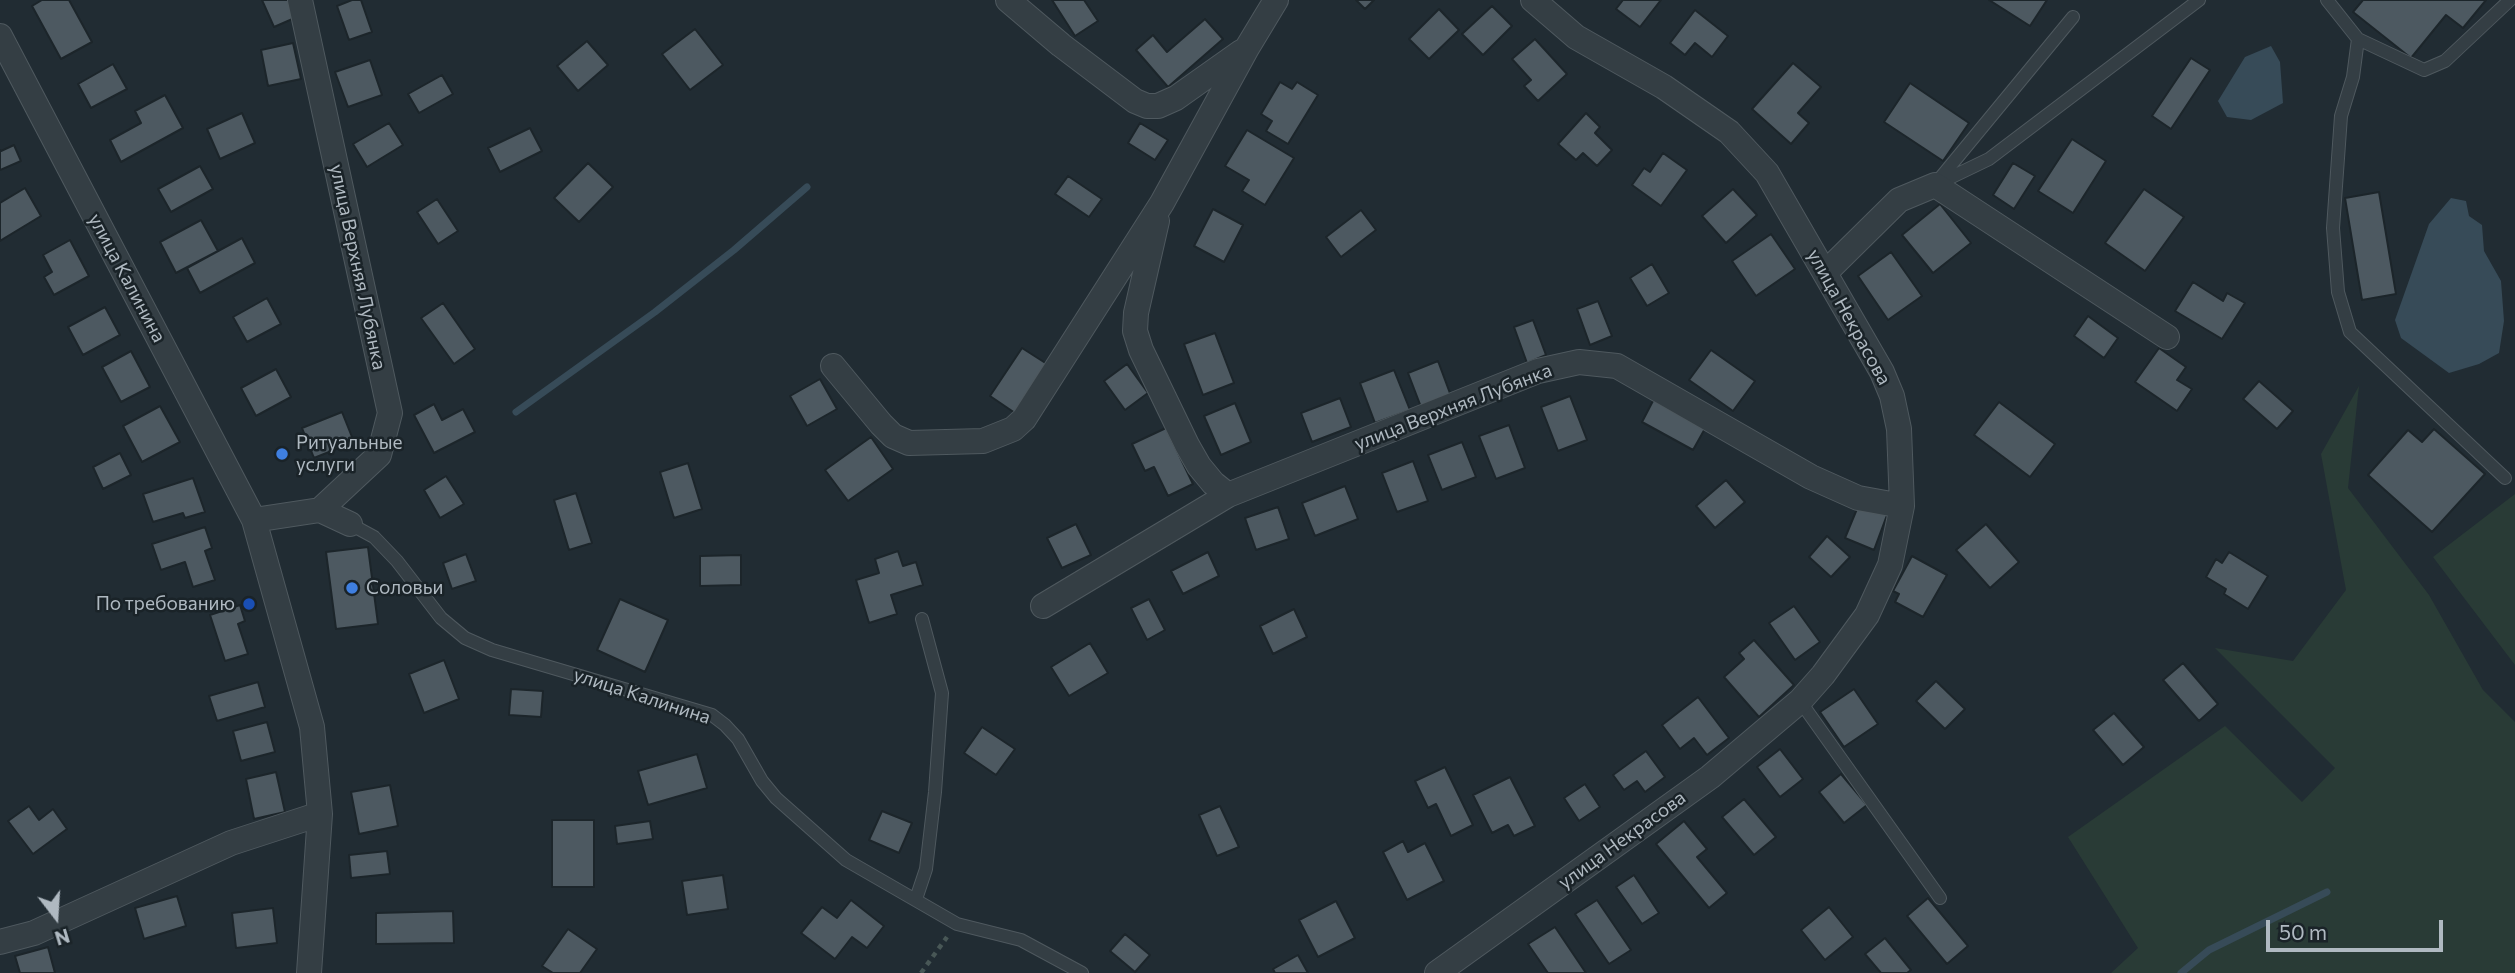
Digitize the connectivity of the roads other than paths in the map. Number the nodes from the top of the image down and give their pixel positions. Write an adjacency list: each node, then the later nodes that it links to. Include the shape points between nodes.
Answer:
1 (300, 0): 20 (street, улица Верхняя Лубянка, via 390,413 379,455)
2 (1276, 0): 11 (street)
3 (1533, 0): 14 (street, улица Некрасова, via 1576,37 1664,87 1729,132 1767,173)
4 (2199, 0): 12 (lane, via 1989,159)
5 (2327, 0): 10 (lane)
6 (2510, 0): 10 (lane, via 2445,61 2424,71)
7 (1010, 1): 11 (street, via 1061,45 1147,106 1176,98)
8 (2073, 17): 12 (lane)
9 (0, 36): 21 (street, улица Калинина)
10 (2358, 39): 17 (lane, via 2341,116 2333,228 2338,292 2350,332)
11 (1247, 48): 13 (street)
12 (1935, 184): 14 (street, via 1899,200); 15 (street)
13 (1161, 202): 16 (street, via 1024,419 1013,429 983,441 909,443 893,436); 18 (street, via 1135,331 1199,466)
14 (1826, 272): 19 (street, улица Некрасова, via 1892,396 1900,439)
15 (2167, 337)
16 (833, 366)
17 (2505, 478)
18 (1228, 495): 19 (street, улица Верхняя Лубянка, via 1538,371 1579,362 1617,366 1811,477 1858,498); 23 (street, улица Верхняя Лубянка)
19 (1902, 506): 25 (street, улица Некрасова, via 1890,565 1867,615)
20 (320, 510): 21 (street); 22 (street, улица Калинина)
21 (254, 520): 26 (street, улица Калинина, via 312,727)
22 (350, 524): 28 (lane, улица Калинина, via 374,537 441,618 465,638 712,715 738,739 776,799 846,860)
23 (1043, 606)
24 (922, 619): 28 (lane, via 942,693 926,869)
25 (1800, 701): 27 (lane); 32 (street, улица Некрасова, via 1710,777)
26 (320, 814): 29 (street, via 231,843 34,933); 30 (street, улица Калинина)
27 (1940, 898)
28 (916, 899): 31 (lane, улица Калинина, via 957,924 1021,940)
29 (0, 942)
30 (309, 973)
31 (1082, 973)
32 (1437, 973)

